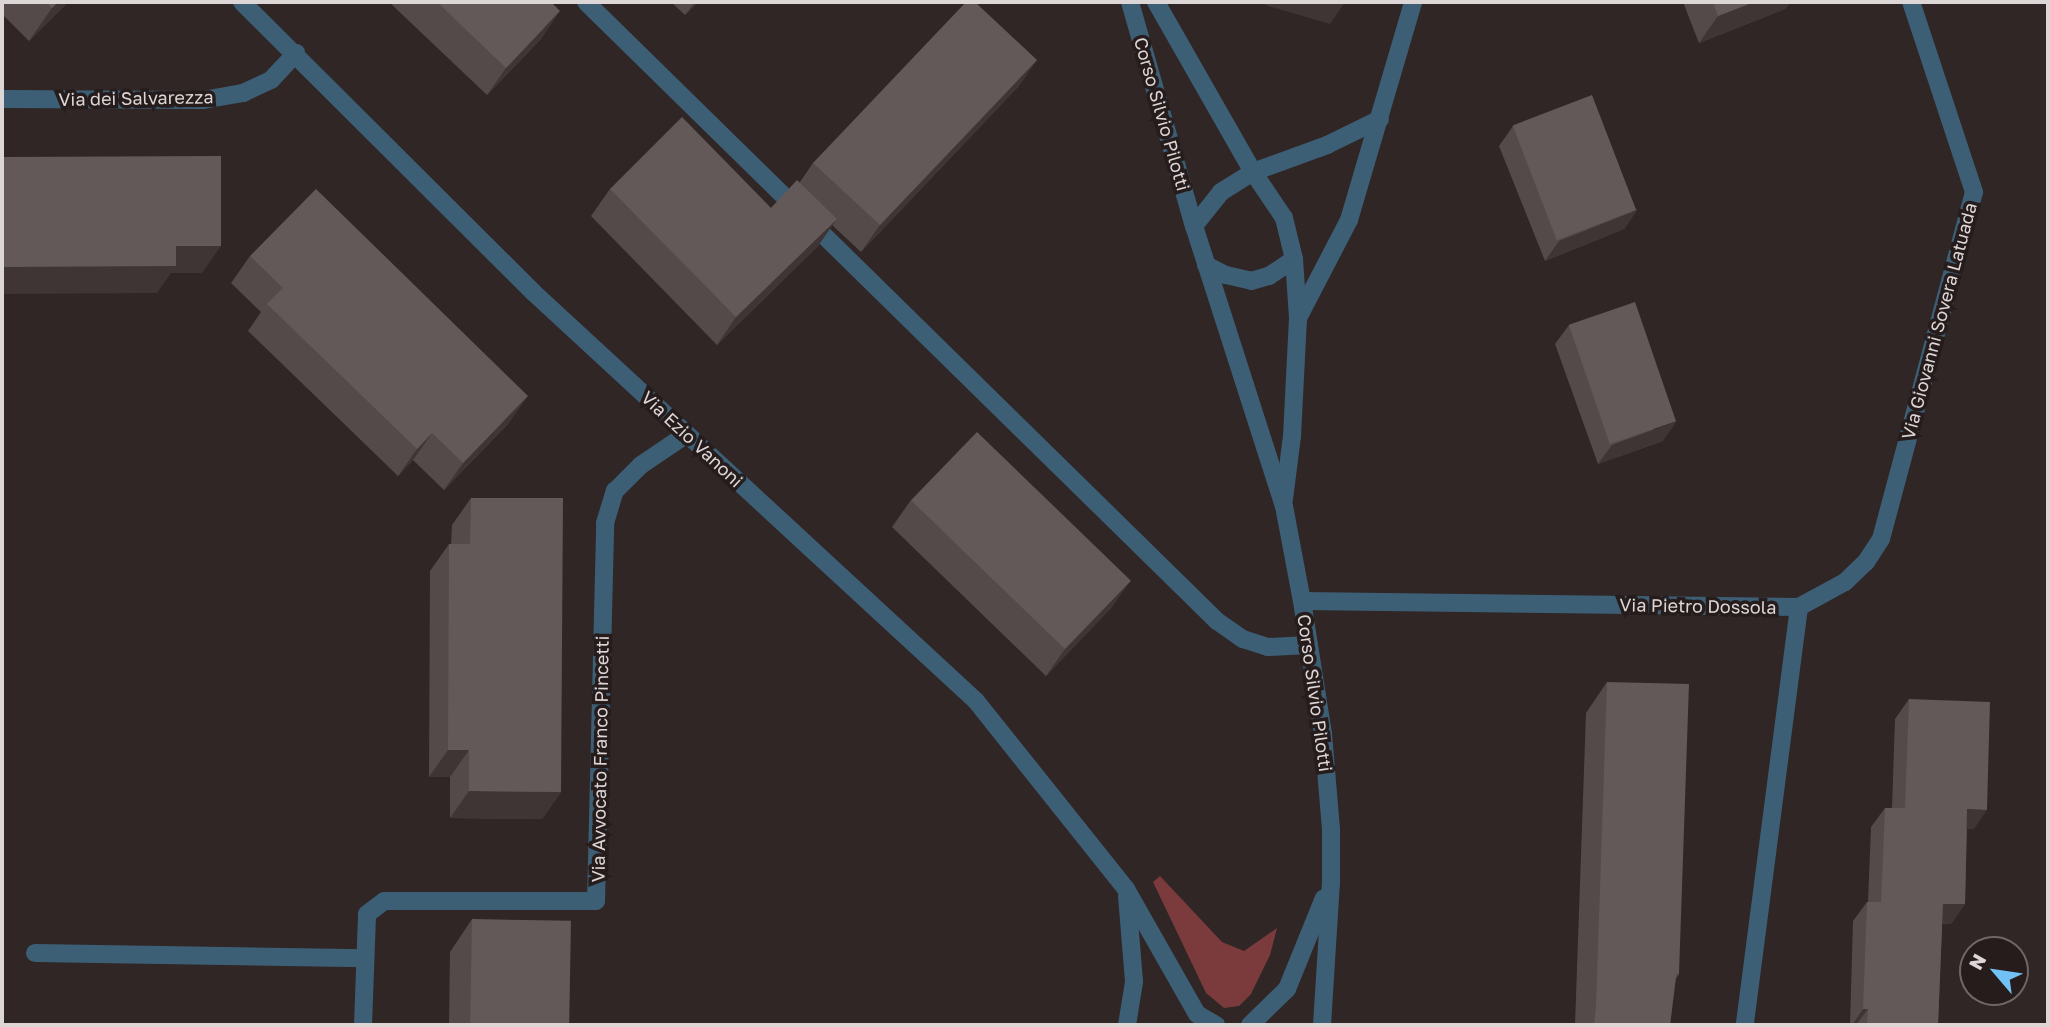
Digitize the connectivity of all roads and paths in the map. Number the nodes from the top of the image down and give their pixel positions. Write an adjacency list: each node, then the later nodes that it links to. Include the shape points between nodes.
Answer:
1 (242, 2): 7 (street, Via Ezio Vanoni)
2 (586, 2): 19 (street, via 1217,621 1243,639 1268,648)
3 (1130, 2): 11 (street, Corso Silvio Pilotti)
4 (1156, 2): 10 (street, Corso Silvio Pilotti)
5 (1413, 2): 9 (street)
6 (1911, 2): 18 (street, Via Giovanni Sovera Latuada, via 1974,192 1881,539 1845,582)
7 (296, 53): 8 (street, Via dei Salvarezza, via 271,80 243,93 203,100); 15 (street, Via Ezio Vanoni, via 533,292)
8 (2, 99)
9 (1380, 119): 10 (street, via 1327,145); 14 (street, via 1349,220)
10 (1253, 172): 11 (street, Corso Silvio Pilotti, via 1221,191); 12 (street, Corso Silvio Pilotti, via 1284,218)
11 (1194, 226): 13 (street, Corso Silvio Pilotti)
12 (1294, 259): 13 (street, via 1269,276 1251,281); 14 (street, Corso Silvio Pilotti)
13 (1206, 265): 16 (street, Corso Silvio Pilotti)
14 (1298, 318): 16 (street, Corso Silvio Pilotti)
15 (687, 434): 21 (street, Via Ezio Vanoni, via 976,701); 23 (street, Via Avvocato Franco Pincetti, via 640,465 615,491 606,523 596,901 384,901 367,914)
16 (1284, 506): 17 (street, Corso Silvio Pilotti)
17 (1302, 601): 18 (street, Via Pietro Dossola); 19 (street, Corso Silvio Pilotti)
18 (1799, 607): 29 (street, Via Pietro Dossola)
19 (1309, 645): 20 (street, Corso Silvio Pilotti, via 1323,734)
20 (1331, 881): 27 (street, Corso Silvio Pilotti, via 1287,989); 28 (street, Corso Silvio Pilotti)
21 (1126, 889): 25 (street, via 1134,982); 26 (street, Via Ezio Vanoni, via 1197,1014)
22 (35, 953): 23 (street)
23 (365, 958): 24 (street, Via Avvocato Franco Pincetti)
24 (363, 1025)
25 (1127, 1025)
26 (1216, 1025)
27 (1250, 1025)
28 (1322, 1025)
29 (1745, 1025)

